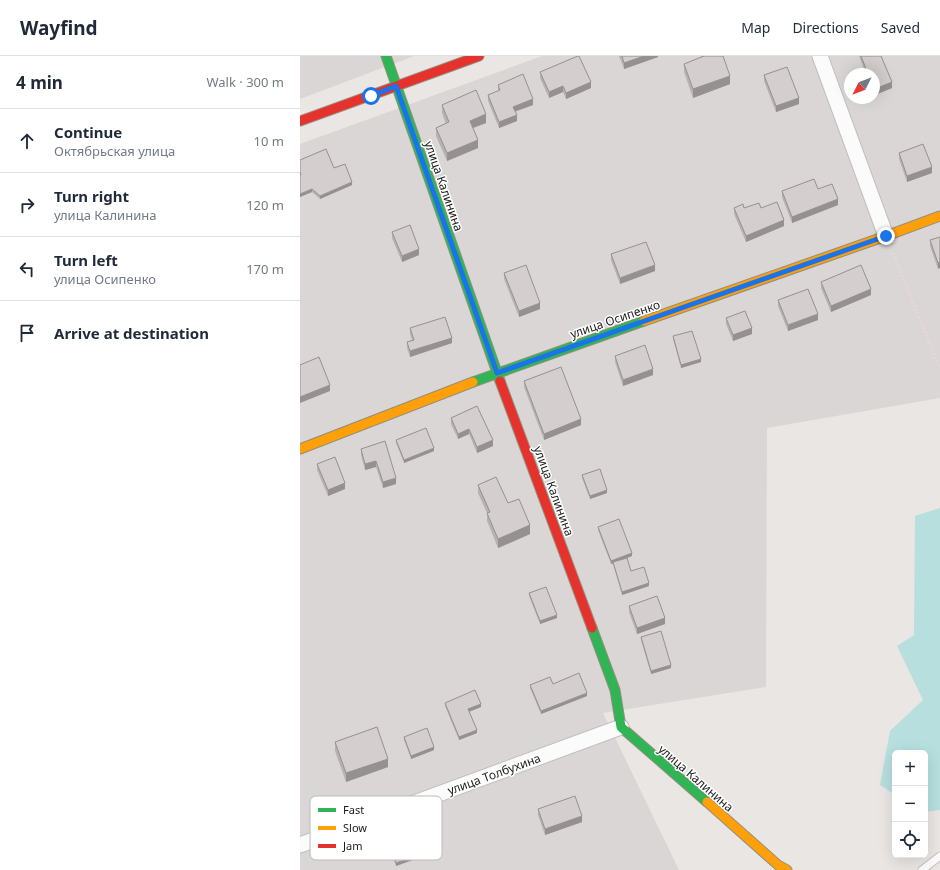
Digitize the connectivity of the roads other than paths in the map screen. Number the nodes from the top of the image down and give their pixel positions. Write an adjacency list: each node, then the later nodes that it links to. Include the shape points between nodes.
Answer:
1 (386, 56): 4 (street, улица Калинина)
2 (480, 56): 4 (street)
3 (820, 56): 7 (street)
4 (396, 86): 5 (street); 8 (street, улица Калинина)
5 (300, 121)
6 (940, 216): 7 (street, улица Осипенко)
7 (886, 236): 8 (street, улица Осипенко)
8 (497, 373): 9 (street, улица Осипенко); 10 (street, улица Калинина, via 615,690)
9 (300, 449)
10 (621, 727): 11 (street, улица Толбухина); 15 (street, улица Калинина, via 778,865)
11 (433, 796)
12 (310, 841): 13 (street, улица Толбухина)
13 (300, 845)
14 (940, 856): 16 (lane)
15 (787, 870)
16 (922, 870)

